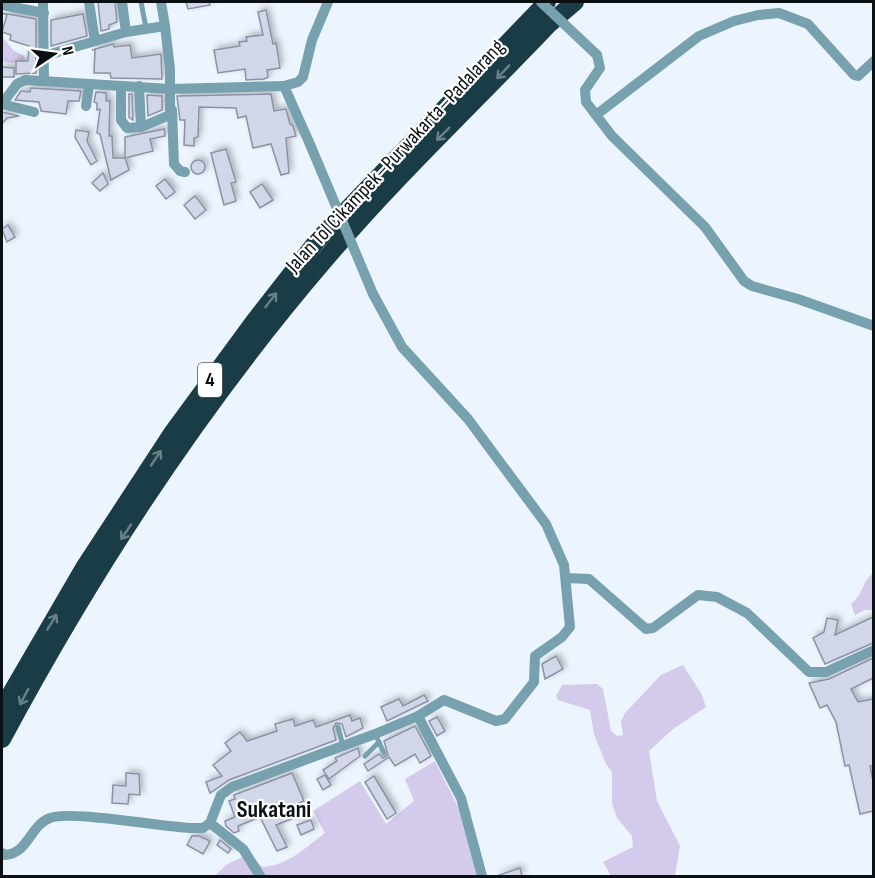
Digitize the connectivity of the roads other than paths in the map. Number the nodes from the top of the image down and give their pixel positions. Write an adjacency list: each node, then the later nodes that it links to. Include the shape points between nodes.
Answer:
1 (43, 2): 11 (street)
2 (89, 2): 16 (street)
3 (122, 2): 14 (street)
4 (141, 2): 13 (lane)
5 (161, 2): 12 (street)
6 (328, 2): 23 (street, via 312,40 303,77)
7 (541, 2): 28 (street, bridge, via 597,55 600,68 584,95)
8 (547, 2): 15 (highway, Jalan Tol Cikampek–Purwakarta–Padalarang / 4)
9 (574, 2): 15 (highway, Jalan Tol Cikampek–Purwakarta–Padalarang / 4)
10 (2, 5): 11 (street)
11 (44, 13): 17 (street)
12 (165, 26): 13 (street); 24 (street)
13 (146, 28): 14 (street)
14 (126, 32): 16 (street)
15 (528, 33): 34 (highway, Jalan Tol Cikampek–Purwakarta–Padalarang / 4, one-way to 15, via 90,559 172,432 253,323 317,241); 38 (highway, Jalan Tol Cikampek–Purwakarta–Padalarang / 4, one-way to 38, via 322,262 234,373 97,575 42,663)
16 (95, 40): 17 (street)
17 (44, 56): 19 (street)
18 (873, 61): 28 (street, via 855,76 808,24 779,14 758,15 699,36)
19 (44, 81): 20 (street); 25 (street, via 20,82)
20 (89, 85): 21 (street); 26 (street)
21 (121, 86): 22 (street); 29 (street, via 122,125)
22 (139, 86): 24 (street); 29 (street)
23 (284, 86): 24 (street); 32 (street, bridge, via 373,294 402,347 468,419 533,505 552,535)
24 (169, 88): 29 (street, via 170,115); 30 (street, via 174,164)
25 (2, 104): 27 (street)
26 (86, 106)
27 (34, 112)
28 (596, 115): 31 (street, via 612,136 705,227 747,284)
29 (141, 127)
30 (185, 172)
31 (873, 326)
32 (566, 578): 33 (street, via 589,579 645,629 653,628 699,595 717,597 747,613 814,674); 35 (street, via 569,630 535,656 534,682 506,719 496,721 447,700)
33 (873, 650)
34 (2, 709)
35 (418, 716): 37 (street); 45 (street, via 461,798)
36 (338, 727): 39 (lane)
37 (377, 738): 39 (street); 40 (lane); 41 (lane)
38 (2, 739)
39 (343, 746): 42 (street, via 232,787 221,795)
40 (384, 753)
41 (365, 756)
42 (210, 823): 43 (street, via 203,828 189,828 52,817 19,852); 44 (street, via 243,849)
43 (3, 854)
44 (260, 876)
45 (482, 876)

